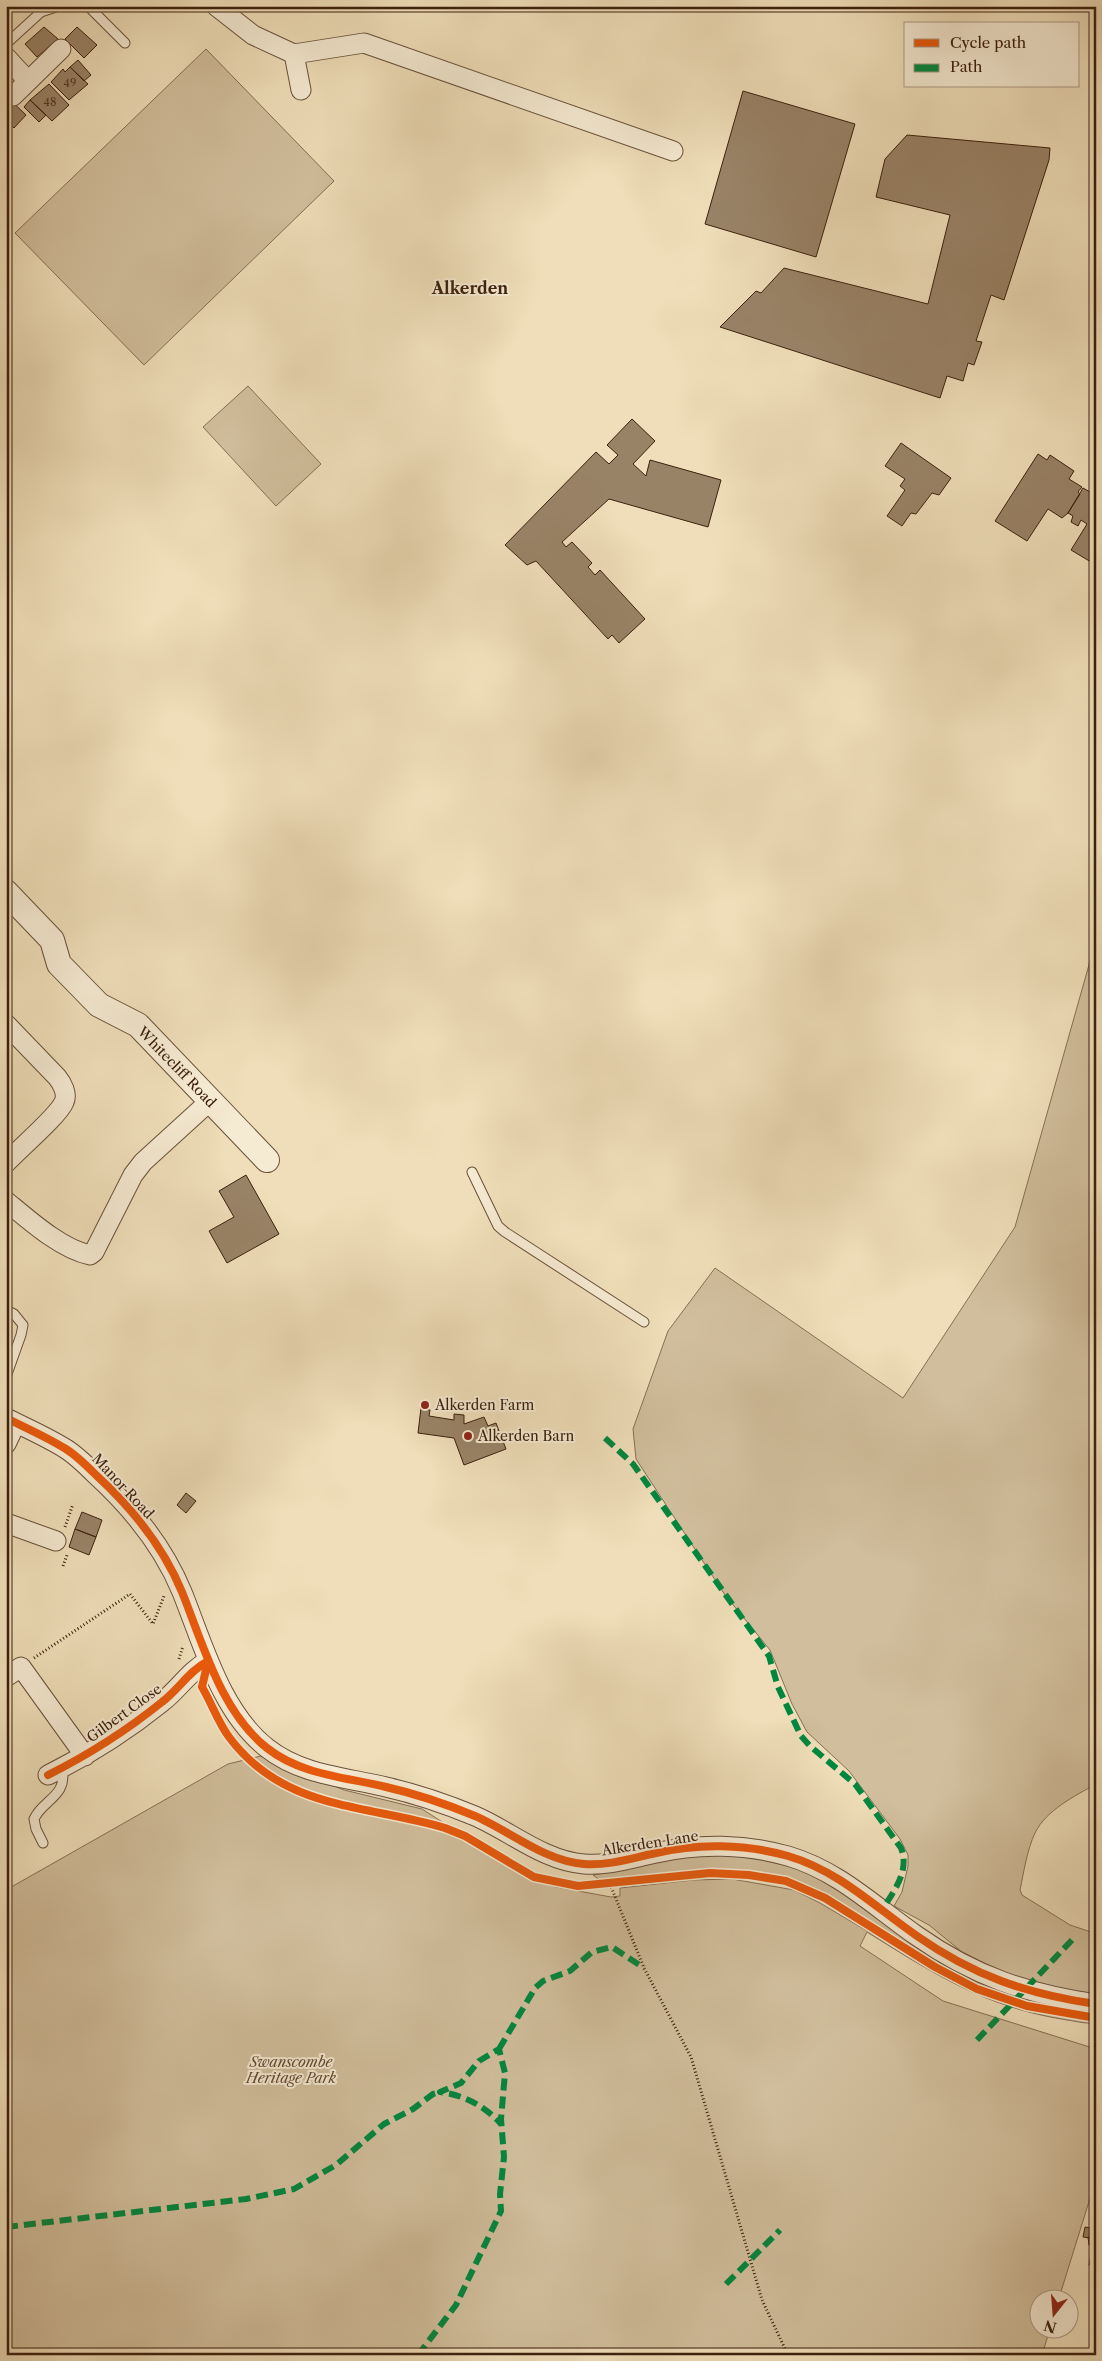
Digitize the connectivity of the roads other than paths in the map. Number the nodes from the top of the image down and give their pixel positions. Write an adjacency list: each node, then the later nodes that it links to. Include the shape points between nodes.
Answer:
1 (58, 6): 5 (lane, via 41,12)
2 (85, 6): 4 (lane)
3 (216, 6): 7 (street, via 253,36)
4 (125, 43)
5 (6, 44)
6 (61, 49): 9 (street)
7 (294, 54): 10 (street); 12 (street, via 364,44)
8 (6, 57): 9 (street)
9 (28, 81): 11 (street)
10 (301, 90)
11 (13, 96)
12 (672, 151)
13 (6, 892): 15 (street, Whitecliff Road, via 52,940 59,964 92,998 138,1025)
14 (6, 1024): 17 (street, via 57,1076 65,1098 58,1111)
15 (210, 1101): 16 (street, Whitecliff Road); 19 (street, via 138,1167 90,1255 42,1230)
16 (267, 1160)
17 (6, 1163)
18 (472, 1172): 21 (lane, via 498,1226)
19 (6, 1201)
20 (6, 1310): 22 (lane, via 23,1325)
21 (644, 1322)
22 (6, 1377)
23 (11, 1421): 24 (street); 27 (street, Manor Road, via 73,1454 138,1519 174,1575)
24 (6, 1444)
25 (6, 1523): 26 (street)
26 (62, 1547)
27 (201, 1666): 29 (street, Gilbert Close, via 149,1712); 32 (street, Alkerden Lane, via 252,1733 278,1756 300,1767 327,1776 393,1788 438,1802 495,1825 549,1854 576,1863 610,1863 695,1847 750,1849 788,1856 837,1877 924,1941 974,1971 1030,1992)
28 (14, 1672): 29 (street)
29 (85, 1756): 30 (street, Gilbert Close)
30 (55, 1772): 31 (lane, via 63,1781 57,1793 34,1819)
31 (43, 1843)
32 (1096, 2004)

